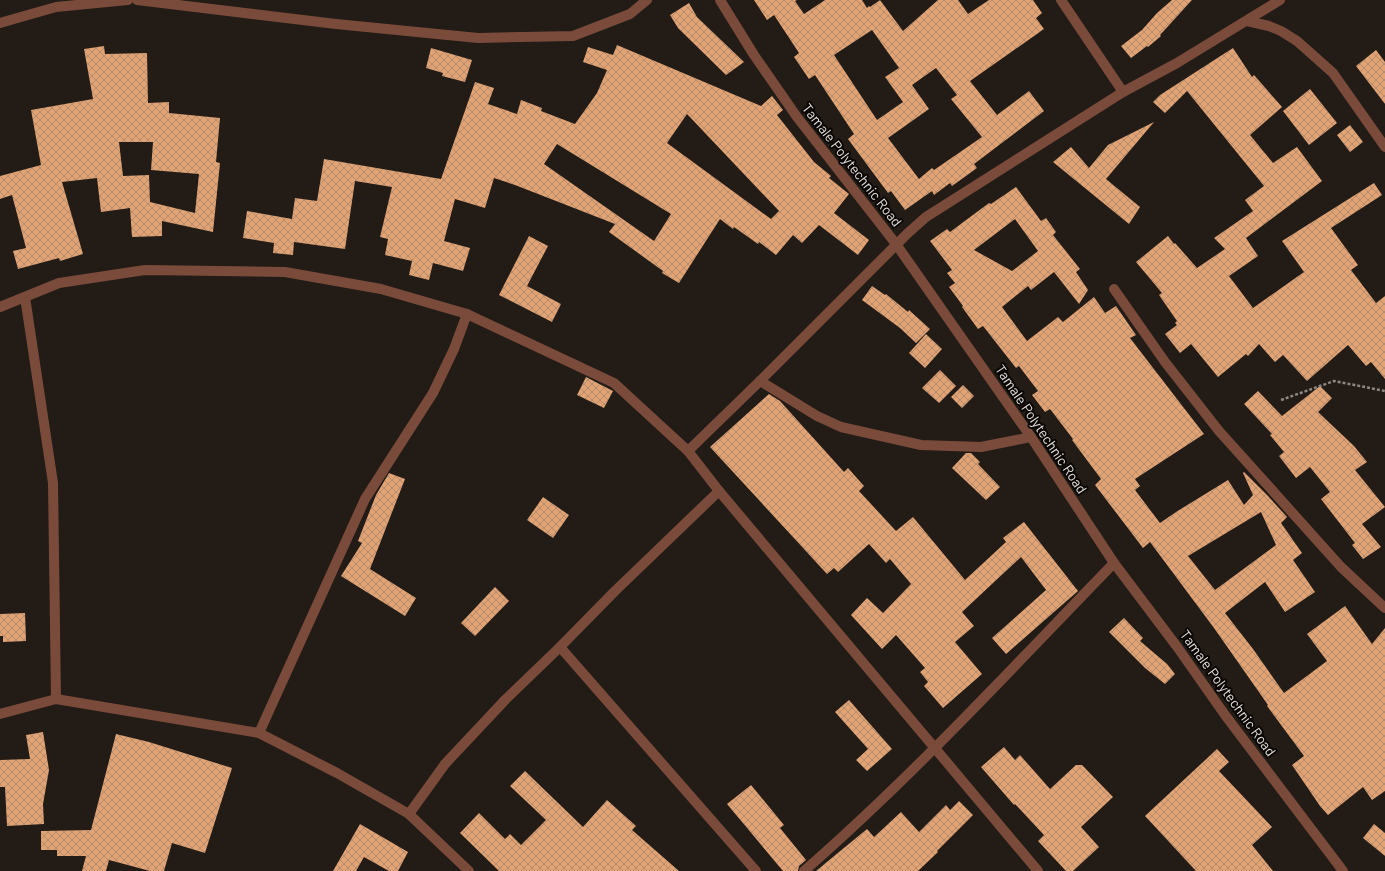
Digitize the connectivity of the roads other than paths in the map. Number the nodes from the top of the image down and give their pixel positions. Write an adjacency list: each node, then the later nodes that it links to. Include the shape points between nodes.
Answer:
1 (128, 0): 8 (street, via 56,7)
2 (137, 0): 3 (street, via 478,38 573,36 630,14)
3 (648, 0)
4 (720, 0): 11 (street, Tamale Polytechnic Road, via 797,117)
5 (1061, 0): 9 (street)
6 (1280, 0): 7 (street)
7 (1246, 21): 9 (street); 10 (street, via 1281,31 1296,40 1333,72)
8 (0, 23)
9 (1123, 92): 11 (street, via 926,217)
10 (1385, 147)
11 (896, 244): 16 (street); 17 (street, Tamale Polytechnic Road)
12 (1114, 289): 21 (street, via 1165,362 1219,431 1341,567)
13 (25, 297): 14 (street); 15 (street, via 59,283 145,270 286,272 381,289); 23 (street, via 53,483)
14 (0, 306)
15 (468, 314): 18 (street, via 614,383); 25 (street, via 433,393 365,499)
16 (760, 381): 17 (street, via 817,416 841,427 921,445 981,447); 18 (street)
17 (1031, 437): 20 (street, Tamale Polytechnic Road)
18 (688, 451): 19 (street)
19 (719, 491): 22 (street); 26 (street)
20 (1114, 563): 26 (street); 32 (street, Tamale Polytechnic Road)
21 (1385, 608)
22 (560, 647): 27 (street, via 506,699 445,764); 29 (street)
23 (56, 699): 24 (street); 25 (street)
24 (0, 714)
25 (259, 733): 27 (street)
26 (935, 748): 30 (street, via 853,828); 31 (street)
27 (409, 814): 28 (street)
28 (470, 871)
29 (756, 871)
30 (804, 871)
31 (1038, 871)
32 (1343, 871)

